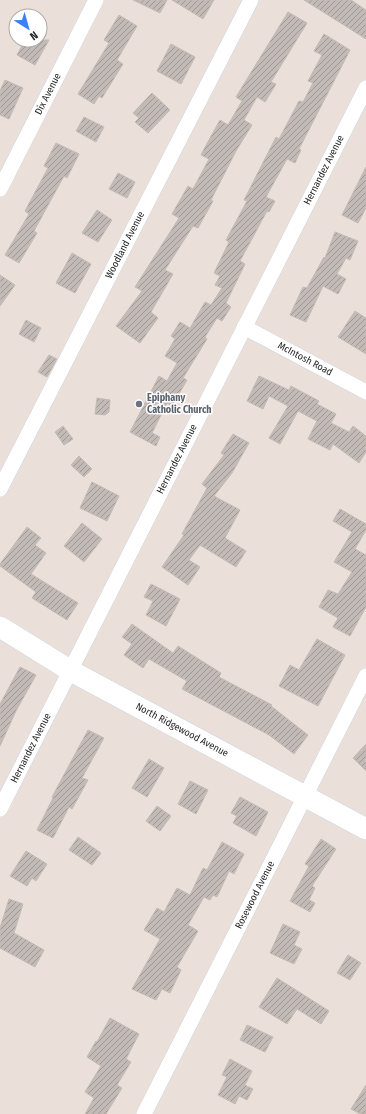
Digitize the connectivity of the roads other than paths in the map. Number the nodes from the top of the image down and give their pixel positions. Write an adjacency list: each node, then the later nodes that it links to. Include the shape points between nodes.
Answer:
1 (96, 0): 4 (street, Dix Avenue)
2 (250, 0): 7 (street, Woodland Avenue)
3 (366, 88): 5 (street, Hernandez Avenue)
4 (0, 189)
5 (244, 327): 6 (street, McIntosh Road); 9 (street, Hernandez Avenue)
6 (366, 392)
7 (0, 489)
8 (0, 627): 9 (street, North Ridgewood Avenue)
9 (71, 670): 11 (street, North Ridgewood Avenue); 12 (street, Hernandez Avenue)
10 (366, 676): 11 (street, Rosewood Avenue)
11 (305, 797): 13 (street, North Ridgewood Avenue); 14 (street, Rosewood Avenue)
12 (0, 809)
13 (366, 829)
14 (144, 1114)

